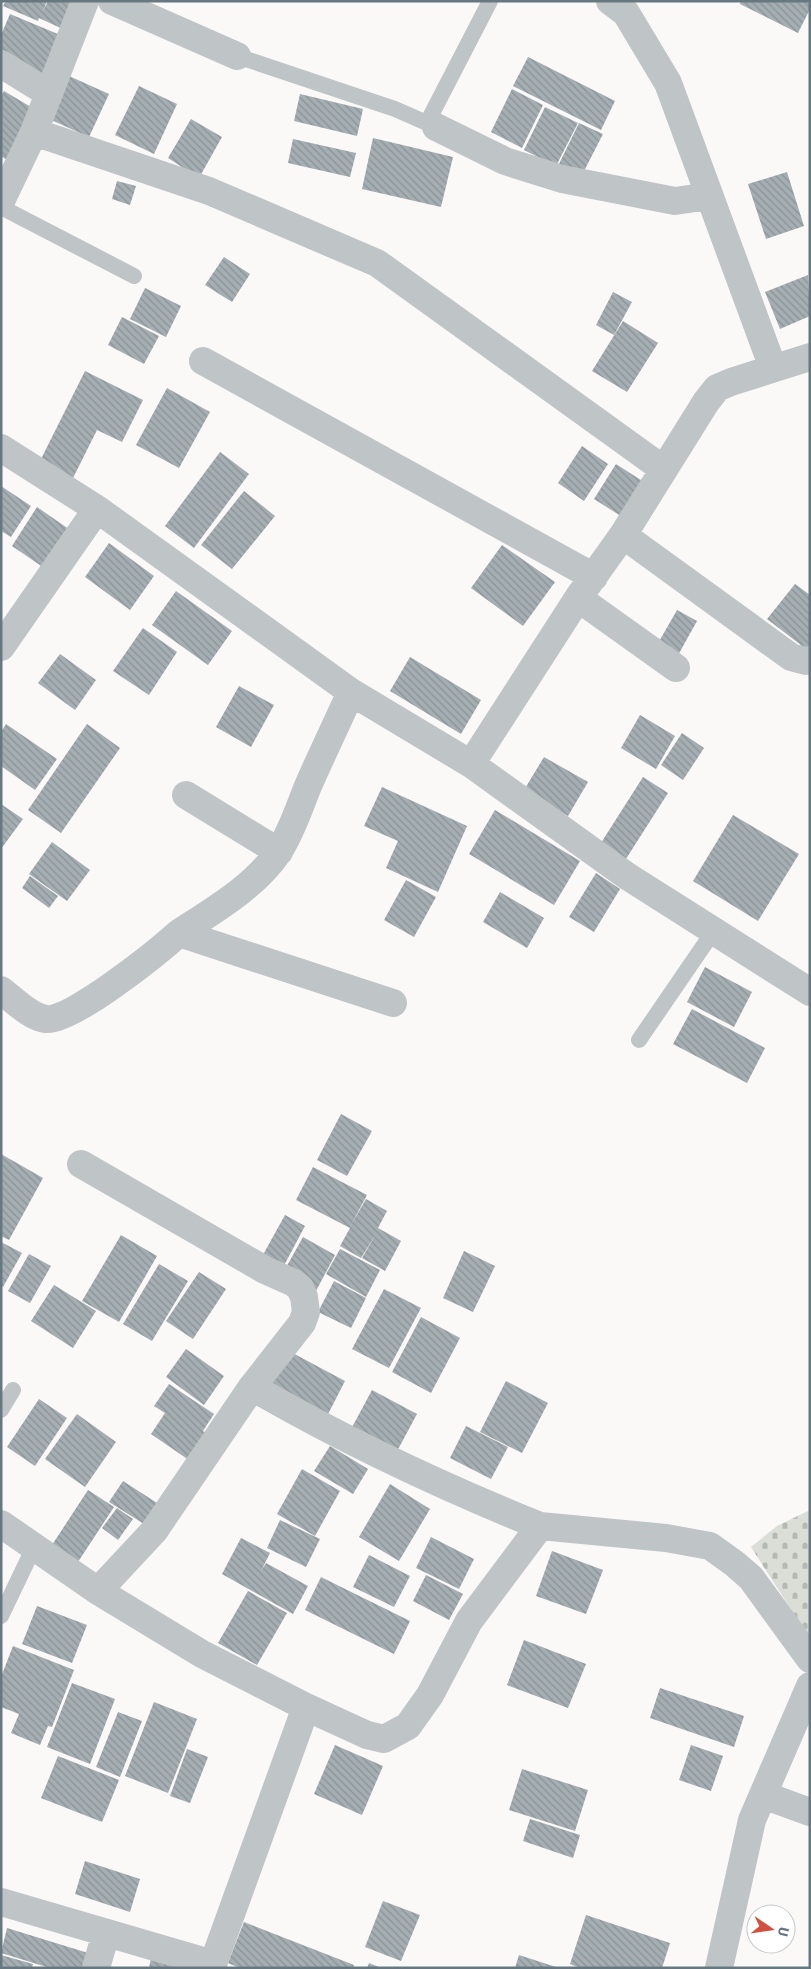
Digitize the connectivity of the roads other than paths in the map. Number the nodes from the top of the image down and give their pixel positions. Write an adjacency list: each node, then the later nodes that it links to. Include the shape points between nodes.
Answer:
1 (85, 1): 7 (street)
2 (112, 1): 5 (street)
3 (490, 1): 8 (lane)
4 (610, 1): 10 (street, via 626,13 668,83)
5 (237, 56): 8 (lane, via 395,109)
6 (1, 64): 7 (street)
7 (48, 93): 9 (street)
8 (431, 125): 10 (street, via 505,161 562,179 675,201)
9 (34, 132): 11 (street); 18 (street, via 209,191 377,263)
10 (709, 196): 16 (street)
11 (1, 200)
12 (1, 207): 13 (lane)
13 (134, 276)
14 (810, 357): 16 (street)
15 (203, 361): 21 (street)
16 (773, 368): 18 (street, via 717,388)
17 (1, 448): 19 (street)
18 (663, 469): 20 (street)
19 (97, 509): 22 (street); 25 (street)
20 (624, 535): 21 (street); 23 (street, via 791,658)
21 (586, 587): 24 (street); 26 (street)
22 (1, 647)
23 (810, 660)
24 (676, 668)
25 (351, 692): 26 (street); 28 (street)
26 (471, 764): 29 (street, via 627,876)
27 (186, 795): 28 (street)
28 (278, 852): 30 (street, via 255,877)
29 (714, 932): 32 (street); 34 (lane)
30 (180, 933): 31 (street, via 106,990 57,1018 47,1020 35,1016); 33 (street)
31 (1, 990)
32 (810, 992)
33 (393, 1003)
34 (639, 1040)
35 (81, 1164): 36 (street, via 300,1288 306,1312 302,1323)
36 (252, 1387): 40 (street, via 328,1431 460,1494); 42 (street, via 154,1530)
37 (12, 1390): 38 (lane)
38 (1, 1410)
39 (1, 1524): 41 (street)
40 (540, 1526): 44 (street, via 666,1538 710,1546 750,1578); 46 (street, via 470,1621 430,1695 408,1726 384,1739 367,1735)
41 (34, 1547): 42 (street); 43 (lane)
42 (98, 1591): 46 (street, via 202,1654)
43 (1, 1616)
44 (810, 1659)
45 (810, 1686): 47 (street)
46 (306, 1707): 51 (street)
47 (764, 1795): 48 (street); 53 (street, via 752,1820)
48 (810, 1812)
49 (3, 1907): 50 (street)
50 (106, 1933): 51 (street); 52 (street)
51 (212, 1966)
52 (96, 1968)
53 (719, 1968)

